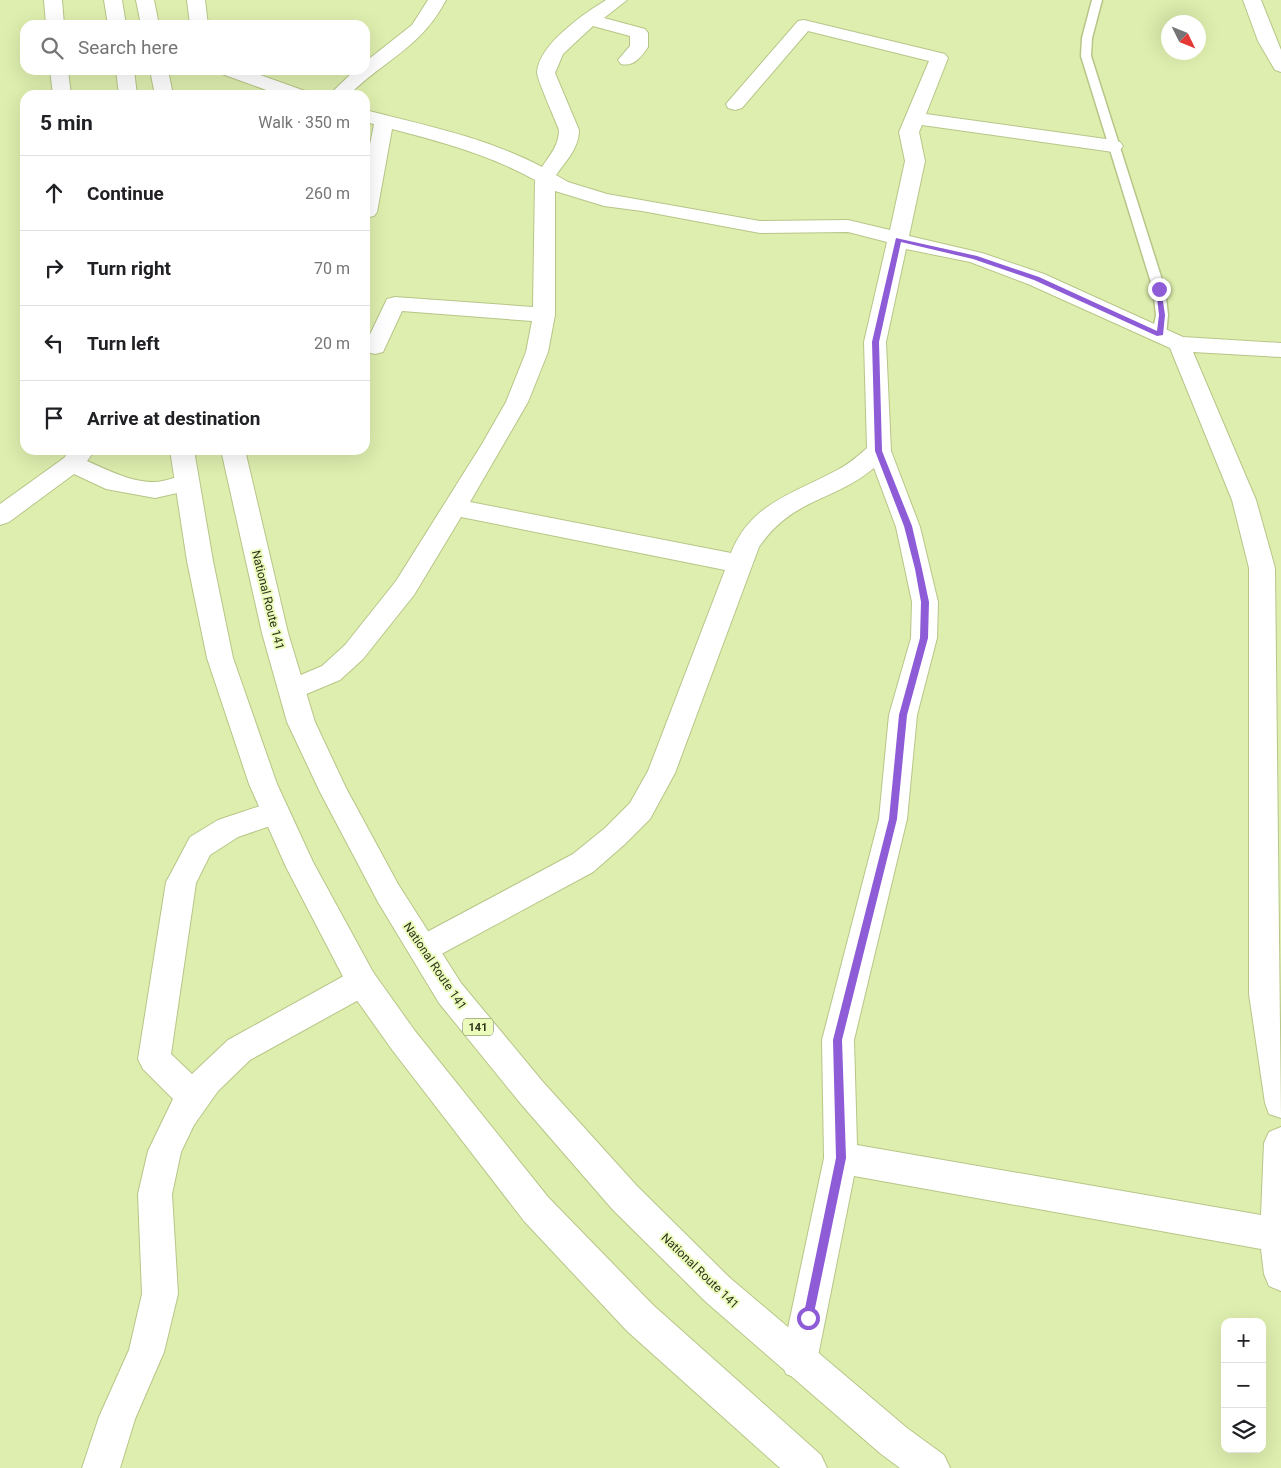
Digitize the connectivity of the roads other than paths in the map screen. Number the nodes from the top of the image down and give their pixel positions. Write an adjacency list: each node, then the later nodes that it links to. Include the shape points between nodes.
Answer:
1 (53, 0): 10 (main road)
2 (113, 0): 11 (main road)
3 (144, 0): 12 (main road)
4 (196, 0): 13 (main road)
5 (437, 0): 15 (main road, via 426,22 411,38)
6 (618, 0): 9 (main road)
7 (1097, 0): 30 (lane, via 1086,56)
8 (1252, 0): 16 (main road)
9 (590, 18): 14 (main road, via 639,33 639,47); 32 (main road, via 547,65 546,72 569,130 569,139)
10 (55, 20)
11 (116, 20)
12 (149, 20)
13 (199, 20)
14 (626, 60)
15 (370, 66)
16 (1281, 66)
17 (60, 75): 22 (main road)
18 (126, 75): 23 (main road)
19 (160, 75): 24 (main road)
20 (244, 75): 25 (main road)
21 (358, 75): 26 (main road)
22 (61, 90)
23 (127, 90)
24 (163, 90)
25 (284, 90)
26 (342, 90)
27 (736, 104): 29 (main road, via 804,25 939,58)
28 (374, 118): 31 (main road); 32 (main road, via 466,143 517,162)
29 (915, 118): 30 (main road); 33 (main road, via 909,132 915,161)
30 (1113, 146): 35 (lane, via 1159,289)
31 (370, 172)
32 (545, 177): 33 (main road, via 561,186 604,200 760,227 848,226); 34 (main road)
33 (898, 240): 35 (main road, via 975,258 1036,279); 38 (main road, via 875,342)
34 (544, 315): 36 (main road, via 395,304); 43 (main road, via 537,352 517,402)
35 (1169, 340): 37 (main road); 46 (main road, via 1244,500)
36 (375, 347)
37 (1281, 350)
38 (879, 451): 45 (main road, via 849,474 792,500 772,514 750,539); 55 (main road, via 908,526 925,602 924,638 903,715 893,819 838,1040)
39 (183, 455): 42 (main road)
40 (234, 455): 47 (main road, National Route 141 / 141, via 275,633)
41 (78, 457): 42 (main road, via 115,483 154,490); 44 (main road)
42 (186, 483): 49 (main road, via 220,658)
43 (455, 507): 45 (main road); 47 (main road, via 404,588 354,652 331,673)
44 (0, 516)
45 (740, 564): 50 (main road, via 661,773 640,811 583,863)
46 (1271, 598): 48 (main road)
47 (292, 690): 50 (main road, National Route 141 / 141, via 301,722 334,792 388,893)
48 (1272, 807): 53 (main road, via 1265,994)
49 (275, 813): 51 (main road); 52 (main road, via 228,828 200,846 181,882 154,1059)
50 (423, 949): 58 (main road, National Route 141 / 141, via 450,993 532,1093 625,1198 718,1290)
51 (362, 982): 52 (main road, via 239,1050 207,1080); 60 (main road, via 409,1048 536,1209 640,1318)
52 (194, 1098): 59 (main road, via 182,1114 165,1151 155,1194 160,1294 146,1352 117,1417)
53 (1281, 1103)
54 (1281, 1143): 56 (main road)
55 (841, 1158): 56 (main road); 58 (main road)
56 (1277, 1235): 57 (main road)
57 (1281, 1274)
58 (799, 1361): 61 (main road, National Route 141 / 141)
59 (101, 1468)
60 (808, 1468)
61 (931, 1468)

